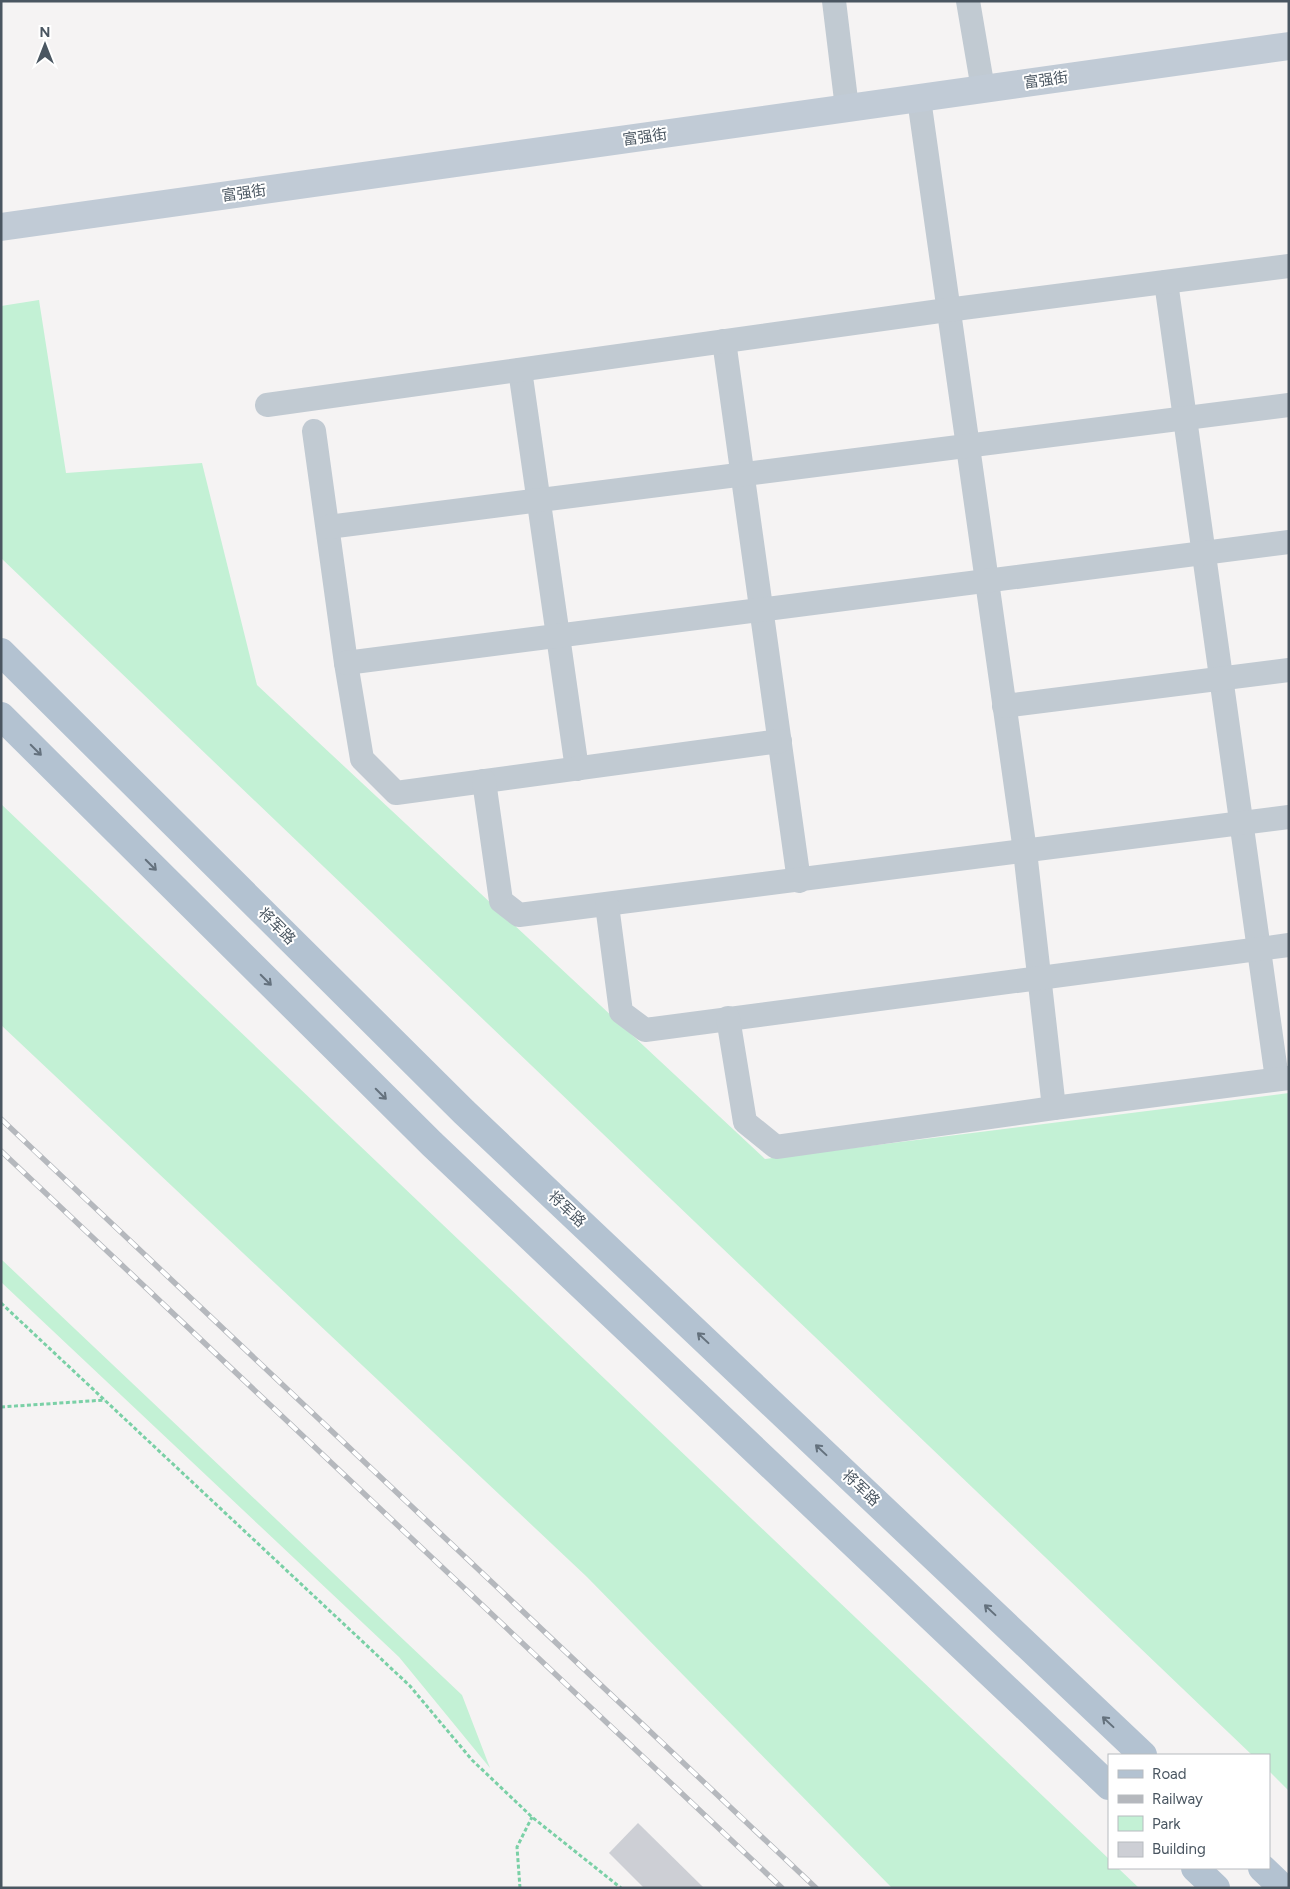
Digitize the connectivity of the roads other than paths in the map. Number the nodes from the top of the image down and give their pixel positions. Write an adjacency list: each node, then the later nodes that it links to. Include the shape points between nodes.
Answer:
1 (834, 1): 6 (street)
2 (968, 1): 4 (street)
3 (1289, 46): 4 (main road, 富强街)
4 (983, 89): 5 (main road, 富强街)
5 (919, 100): 6 (main road, 富强街); 10 (street)
6 (848, 108): 7 (main road, 富强街)
7 (1, 227)
8 (1289, 266): 9 (street)
9 (1166, 282): 10 (street); 15 (street)
10 (947, 310): 11 (street); 17 (street)
11 (724, 341): 12 (street); 18 (street)
12 (520, 370): 13 (street); 19 (street)
13 (267, 405)
14 (1289, 405): 15 (street)
15 (1185, 418): 17 (street); 22 (street)
16 (314, 431): 20 (street)
17 (966, 446): 18 (street); 23 (street)
18 (743, 474): 19 (street); 24 (street)
19 (539, 500): 20 (street); 25 (street)
20 (328, 527): 27 (street)
21 (1289, 542): 22 (street)
22 (1204, 553): 23 (street); 29 (street)
23 (986, 581): 24 (street); 30 (street)
24 (762, 610): 25 (street); 32 (street)
25 (558, 636): 27 (street); 33 (street)
26 (1, 652): 46 (main road, 将军路, one-way to 26, via 464,1112)
27 (346, 663): 34 (street, via 362,759 396,794)
28 (1289, 670): 29 (street)
29 (1221, 678): 30 (street); 36 (street)
30 (1004, 706): 37 (street)
31 (1, 716): 47 (main road, one-way to 47, via 432,1144)
32 (780, 741): 33 (street); 38 (street)
33 (577, 769): 34 (street)
34 (484, 781): 39 (street, via 500,901 519,915)
35 (1289, 817): 36 (street)
36 (1241, 823): 37 (street); 41 (street)
37 (1025, 851): 38 (street); 42 (street)
38 (799, 880): 39 (street)
39 (607, 905): 43 (street, via 621,1012 645,1030)
40 (1289, 945): 41 (street)
41 (1259, 949): 42 (street); 44 (street)
42 (1039, 978): 43 (street); 45 (street)
43 (728, 1018): 45 (street, via 744,1122 776,1148)
44 (1283, 1078): 45 (street)
45 (1054, 1108)
46 (1142, 1754)
47 (1108, 1785)
48 (1196, 1869): 50 (main road)
49 (1263, 1869): 51 (main road)
50 (1216, 1888)
51 (1283, 1888)

